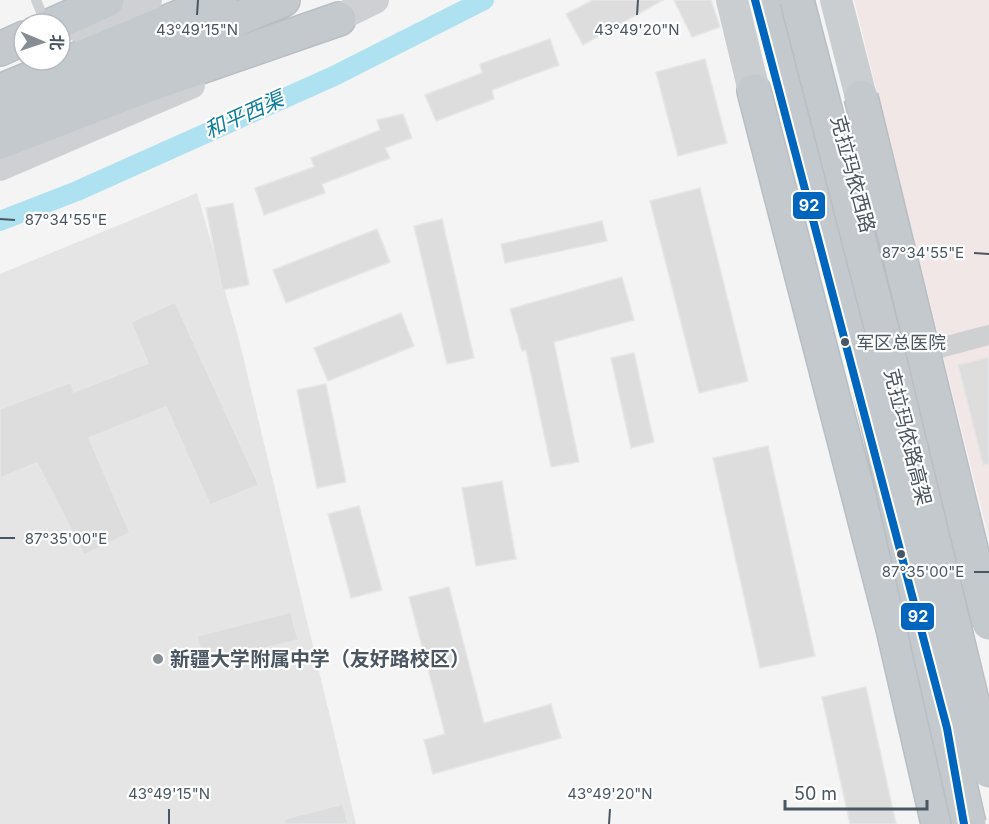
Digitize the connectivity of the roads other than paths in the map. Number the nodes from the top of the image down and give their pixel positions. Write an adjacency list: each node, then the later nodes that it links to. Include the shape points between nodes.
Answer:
1 (107, 0): 12 (highway)
2 (148, 0): 14 (main road)
3 (220, 0): 15 (highway)
4 (284, 0): 18 (highway)
5 (375, 0): 13 (main road)
6 (732, 0): 16 (main road)
7 (755, 0): 23 (main road)
8 (769, 0): 28 (highway, 克拉玛依路高架, bridge, via 865,367)
9 (797, 0): 26 (highway, 克拉玛依路高架, bridge, via 890,361)
10 (806, 0): 22 (main road, 克拉玛依西路)
11 (836, 0): 17 (main road)
12 (72, 16)
13 (339, 19): 19 (highway); 20 (main road)
14 (72, 30)
15 (0, 91)
16 (754, 91): 27 (highway)
17 (861, 97): 24 (highway, bridge)
18 (0, 117)
19 (0, 142)
20 (0, 167)
21 (989, 335): 22 (street)
22 (899, 358): 23 (street); 25 (main road, 克拉玛依西路)
23 (853, 373): 28 (main road, via 947,728)
24 (989, 623)
25 (989, 734)
26 (989, 771)
27 (938, 824)
28 (967, 824)

